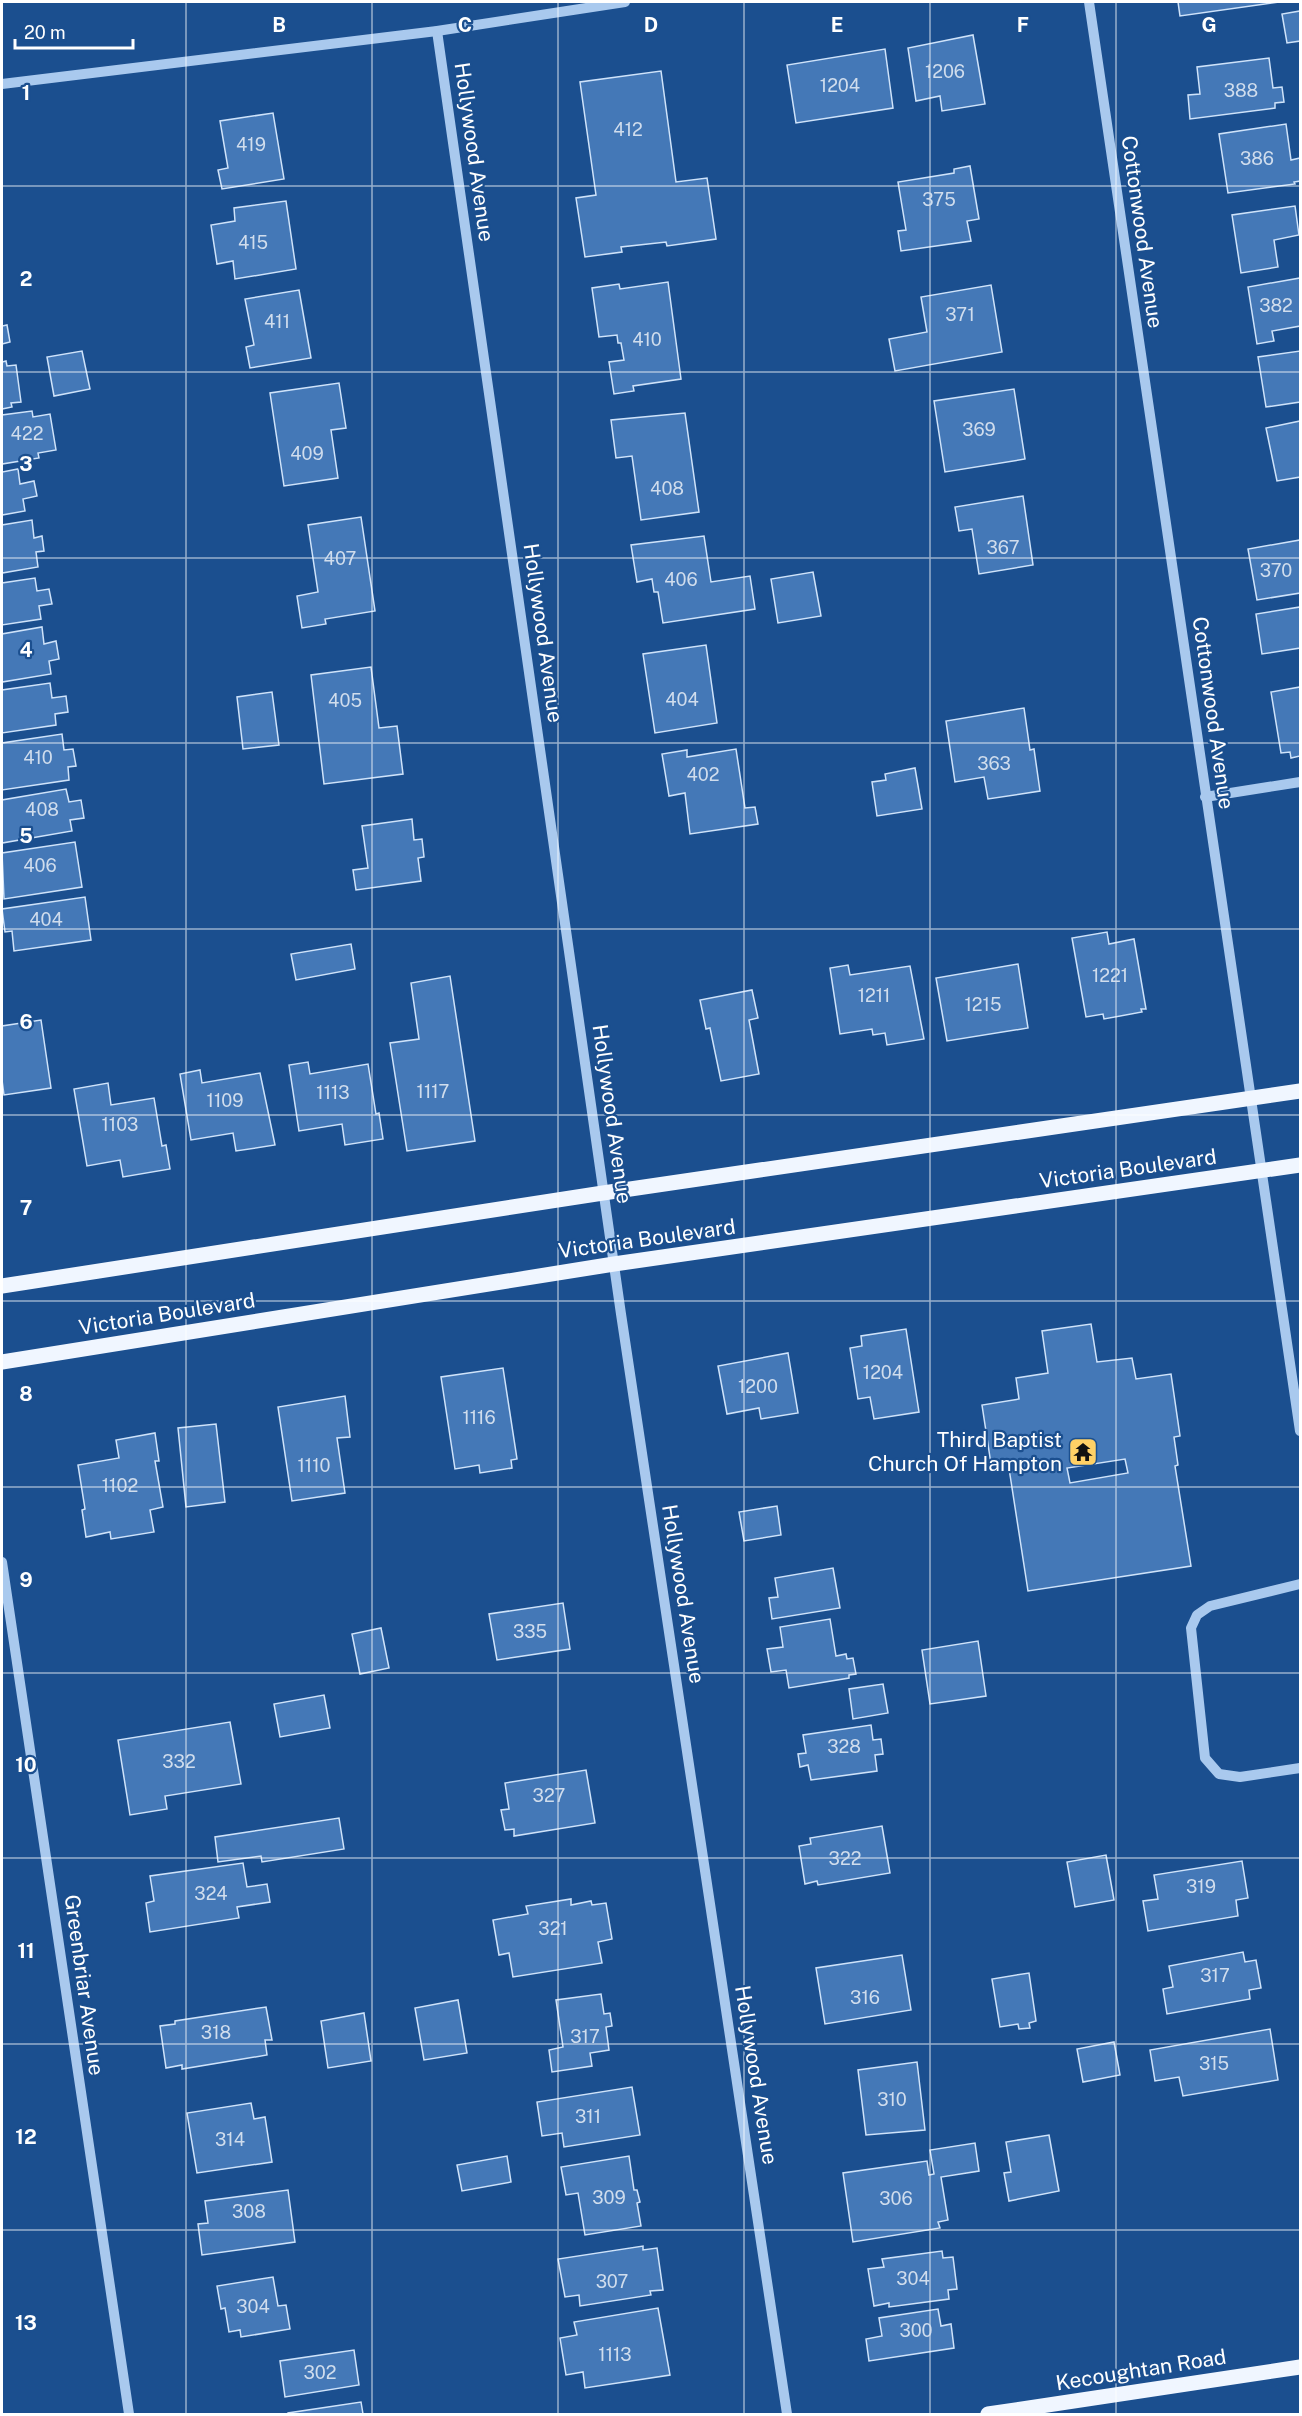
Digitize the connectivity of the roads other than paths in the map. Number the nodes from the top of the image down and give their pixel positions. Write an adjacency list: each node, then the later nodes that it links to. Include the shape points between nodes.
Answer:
1 (626, 2): 3 (street)
2 (1089, 2): 6 (street, Cottonwood Avenue)
3 (437, 31): 4 (street); 11 (street, Hollywood Avenue)
4 (2, 84)
5 (1300, 782): 6 (street)
6 (1206, 797): 8 (street, Cottonwood Avenue)
7 (1300, 1091): 8 (main road)
8 (1250, 1098): 10 (street, Cottonwood Avenue); 11 (main road)
9 (1300, 1165): 10 (main road, Victoria Boulevard)
10 (1262, 1170): 12 (main road, Victoria Boulevard); 15 (street, Cottonwood Avenue)
11 (603, 1193): 12 (street, Hollywood Avenue); 13 (main road)
12 (614, 1264): 14 (main road, Victoria Boulevard); 21 (street, Hollywood Avenue)
13 (2, 1286)
14 (2, 1362)
15 (1300, 1431)
16 (2, 1562): 20 (street, Greenbriar Avenue)
17 (1300, 1584): 18 (street, via 1210,1606 1197,1615 1191,1628 1205,1758 1219,1774 1240,1777)
18 (1300, 1768)
19 (1300, 2367): 22 (main road, Kecoughtan Road)
20 (129, 2415)
21 (787, 2415)
22 (988, 2415)

